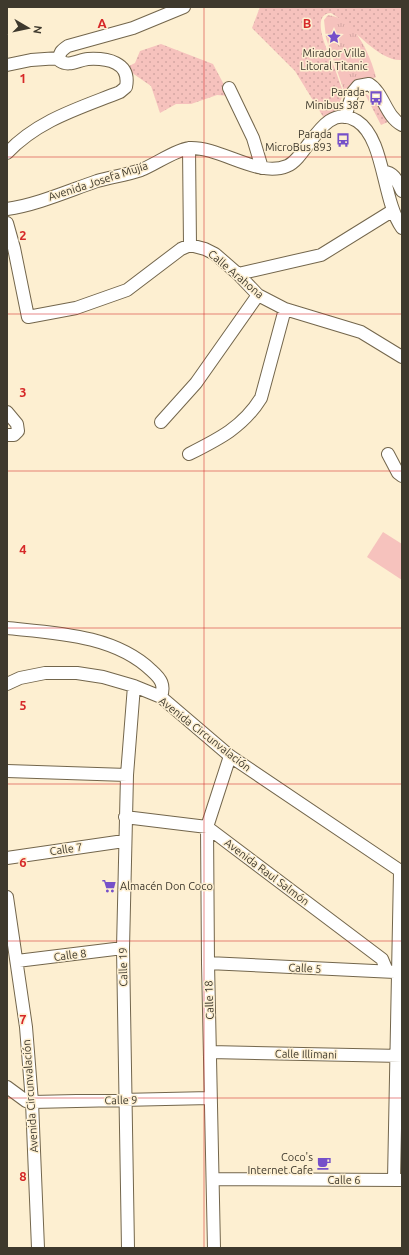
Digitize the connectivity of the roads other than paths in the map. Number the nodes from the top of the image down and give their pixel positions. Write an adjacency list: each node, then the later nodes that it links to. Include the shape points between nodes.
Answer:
1 (184, 7): 2 (street, via 133,28 68,46 62,50)
2 (59, 58): 3 (street, via 31,60); 8 (street, via 67,64 87,59 117,63 127,75 126,87 120,92 36,127)
3 (7, 66)
4 (228, 88): 9 (street, via 253,138)
5 (345, 117): 6 (street, via 353,92 358,86 369,84 392,118); 9 (street, via 323,126 310,139 295,161 287,166); 10 (street, via 366,128)
6 (402, 125)
7 (189, 148): 9 (street, via 204,149); 12 (street, Avenida Josefa Mujía, via 141,170 107,178); 16 (street)
8 (7, 153)
9 (262, 168)
10 (382, 172): 11 (street, via 395,177); 13 (street)
11 (402, 192)
12 (7, 210)
13 (392, 211): 15 (street); 17 (street, via 321,255)
14 (7, 223): 16 (street, via 28,318 76,308 127,290 163,262)
15 (402, 228)
16 (190, 246): 17 (street, Calle Arahona, via 215,254)
17 (238, 274): 18 (street, Calle Arahona)
18 (258, 294): 19 (street, Calle Arahona); 22 (street, via 196,383)
19 (284, 310): 20 (street, Calle Arahona, via 362,332); 24 (street, via 261,398 255,408 223,436)
20 (402, 357)
21 (7, 412): 23 (street, via 17,424 18,431 14,435)
22 (161, 422)
23 (7, 435)
24 (189, 454)
25 (388, 454): 26 (street)
26 (402, 476)
27 (7, 628): 30 (street, via 95,640 119,648 145,664 160,679 163,690)
28 (7, 684): 29 (street, Avenida Circunvalación, via 20,678 45,673 77,673)
29 (134, 686): 30 (street, Avenida Circunvalación); 33 (street, Calle 19)
30 (160, 697): 31 (street, Avenida Circunvalación)
31 (230, 756): 35 (street, Calle 18); 38 (street, Avenida Circunvalación)
32 (7, 771): 33 (street)
33 (127, 776): 34 (street, Calle 19)
34 (126, 817): 35 (street, Avenida Raul Salmón); 36 (street, Calle 19)
35 (207, 827): 43 (street, Calle 18); 44 (street, Avenida Raul Salmón)
36 (124, 841): 37 (street, Calle 7); 41 (street, Calle 19)
37 (7, 858)
38 (401, 872): 44 (street)
39 (7, 897): 40 (street, Avenida Circunvalación)
40 (9, 920): 42 (street, Avenida Circunvalación)
41 (123, 948): 42 (street, Calle 8); 49 (street, Calle 19)
42 (17, 961): 50 (street, Avenida Circunvalación)
43 (208, 963): 44 (street, Calle 5); 45 (street, Calle 18)
44 (396, 972): 46 (street)
45 (210, 1052): 46 (street, Calle Illimani); 48 (street, Calle 18)
46 (399, 1056): 52 (street)
47 (7, 1087): 50 (street, via 26,1101)
48 (210, 1098): 49 (street, Calle 9); 51 (street, Calle 18)
49 (127, 1100): 50 (street, Calle 9); 54 (street, Calle 19)
50 (32, 1102): 53 (street, Avenida Circunvalación)
51 (213, 1179): 52 (street, Calle 6); 55 (street, Calle 18)
52 (398, 1180)
53 (38, 1248)
54 (128, 1248)
55 (214, 1248)

